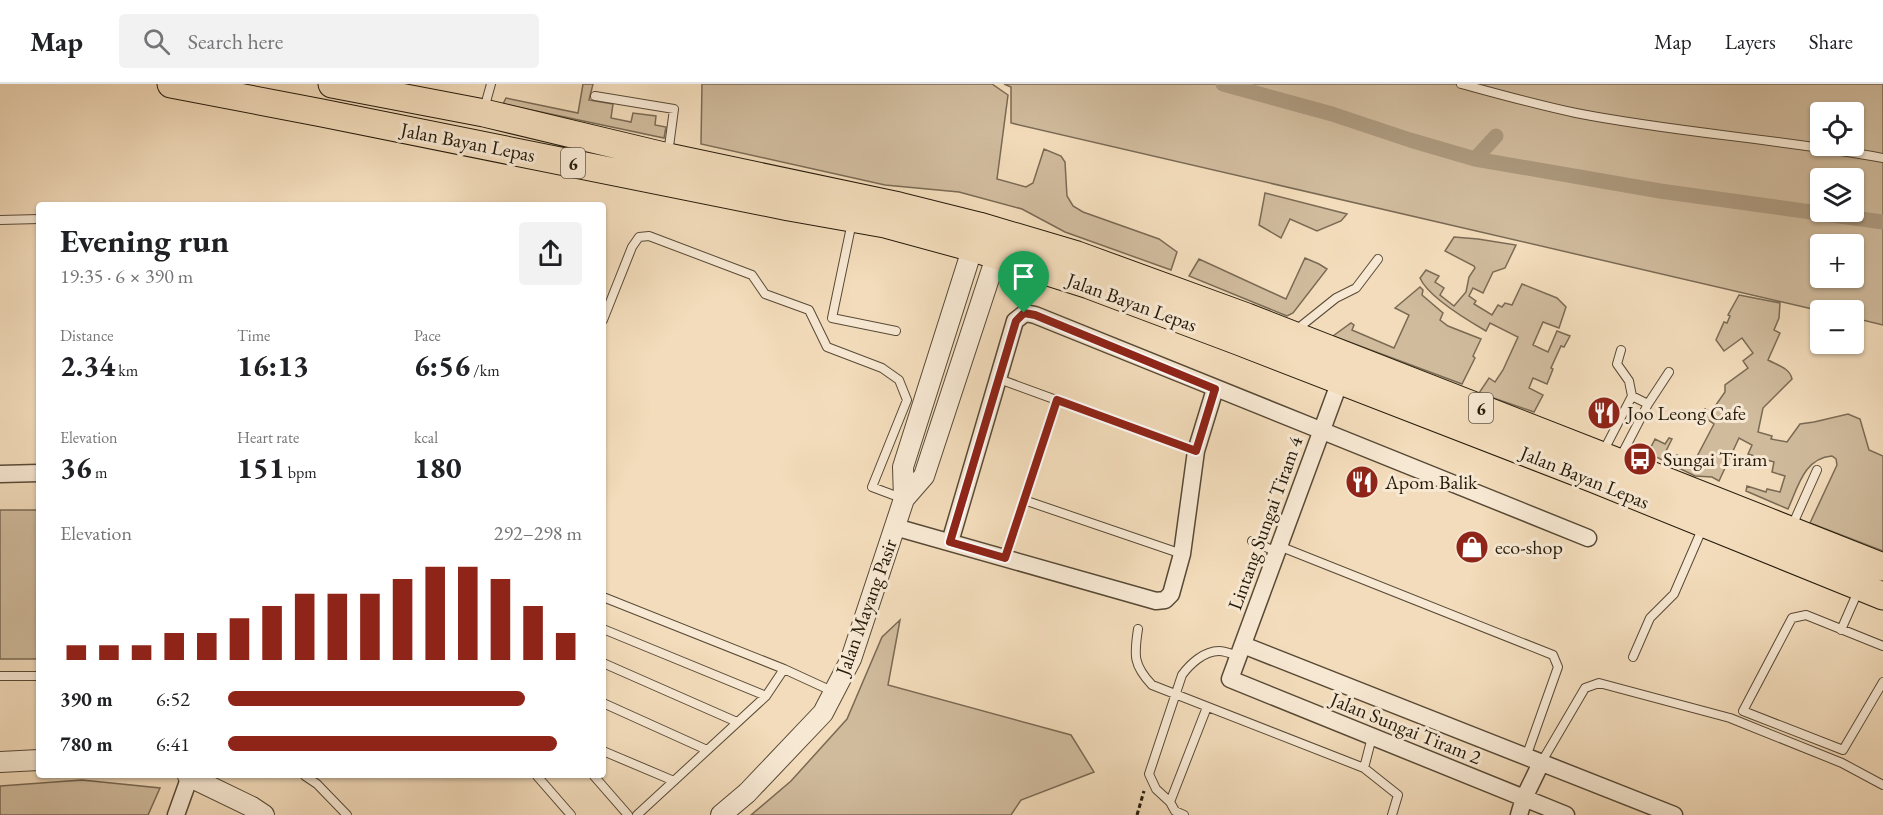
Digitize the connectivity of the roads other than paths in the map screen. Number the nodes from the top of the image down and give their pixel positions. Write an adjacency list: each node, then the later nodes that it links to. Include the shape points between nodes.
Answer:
1 (171, 84): 10 (highway, Jalan Bayan Lepas / 6)
2 (336, 84): 6 (highway, Jalan Bayan Lepas / 6)
3 (491, 84): 6 (lane)
4 (1461, 84): 8 (lane, via 1575,113)
5 (595, 96): 7 (lane, via 674,109)
6 (484, 113): 7 (highway, Jalan Bayan Lepas / 6)
7 (668, 157): 9 (highway, Jalan Bayan Lepas / 6)
8 (1883, 158)
9 (898, 206): 13 (highway, Jalan Bayan Lepas / 6); 14 (highway, via 970,212 1024,228)
10 (853, 218): 13 (highway, Jalan Bayan Lepas / 6); 17 (lane, via 832,318)
11 (36, 219): 12 (lane)
12 (0, 220)
13 (988, 241): 14 (highway, Jalan Bayan Lepas / 6); 22 (highway, Jalan Bayan Lepas / 6, via 1100,289); 33 (street, Jalan Mayang Pasir, via 903,467)
14 (1077, 255): 18 (highway, Jalan Bayan Lepas / 6)
15 (1378, 259): 18 (lane, via 1356,288 1336,298)
16 (606, 312): 33 (lane, via 632,247 639,237 649,236 752,275 765,294 808,310 827,347 882,368 899,380 907,400 872,487)
17 (896, 331)
18 (1291, 334): 29 (highway, Jalan Bayan Lepas / 6)
19 (1621, 350): 24 (lane, via 1617,364 1629,381)
20 (1669, 372): 26 (lane)
21 (999, 379): 23 (street, via 1016,321 1024,313); 25 (lane); 40 (street)
22 (1340, 381): 27 (street, Lintang Sungai Tiram 4); 35 (highway, Jalan Bayan Lepas / 6)
23 (1215, 389): 27 (street); 28 (street)
24 (1632, 396): 26 (lane); 29 (lane)
25 (1057, 400): 28 (lane); 34 (lane)
26 (1648, 404): 29 (lane)
27 (1322, 430): 38 (street); 41 (street, Lintang Sungai Tiram 4)
28 (1196, 451): 42 (street)
29 (1610, 458): 37 (highway, Jalan Bayan Lepas / 6)
30 (1817, 470): 37 (lane)
31 (36, 473): 32 (street)
32 (0, 474)
33 (904, 499): 36 (street, Jalan Mayang Pasir)
34 (1024, 500): 42 (lane); 43 (lane)
35 (1705, 524): 45 (highway, Jalan Bayan Lepas / 6); 52 (lane, via 1674,594 1650,618)
36 (895, 527): 40 (street); 59 (street, Jalan Mayang Pasir, via 851,660)
37 (1791, 530): 44 (highway, Jalan Bayan Lepas / 6)
38 (1588, 538)
39 (1252, 541): 41 (lane)
40 (950, 542): 43 (street)
41 (1278, 549): 51 (street, Lintang Sungai Tiram 4); 69 (lane, via 1553,655 1558,667)
42 (1182, 554): 43 (street, via 1171,594 1156,601)
43 (1005, 558)
44 (1883, 567)
45 (1871, 591): 49 (lane)
46 (606, 598): 54 (lane)
47 (1138, 629): 60 (lane, via 1135,659 1141,671 1152,685)
48 (606, 630): 61 (lane)
49 (1841, 630): 50 (lane); 58 (lane, via 1806,615 1792,618 1743,711 1843,750)
50 (1883, 646)
51 (1240, 650): 57 (street, Lintang Sungai Tiram 4); 60 (lane, via 1210,652 1189,665); 69 (street)
52 (1633, 657)
53 (606, 664): 64 (lane)
54 (784, 669): 59 (lane); 61 (lane)
55 (36, 675): 56 (lane)
56 (0, 676)
57 (1230, 680): 65 (street, Jalan Sungai Tiram 2)
58 (1883, 682)
59 (834, 692): 87 (street, Jalan Mayang Pasir, via 823,713)
60 (1177, 695): 63 (lane); 80 (lane, via 1149,774)
61 (766, 696): 64 (lane)
62 (606, 704): 66 (lane)
63 (1207, 707): 71 (lane); 80 (lane)
64 (737, 722): 66 (lane)
65 (1372, 737): 71 (lane); 79 (street, Jalan Sungai Tiram 2)
66 (707, 750): 77 (lane)
67 (606, 752): 77 (lane)
68 (36, 760): 70 (street)
69 (1534, 760): 78 (lane, via 1584,688 1599,683 1730,718); 79 (street); 92 (street)
70 (0, 762)
71 (1364, 768): 89 (lane, via 1398,795)
72 (188, 778): 81 (street)
73 (193, 778): 82 (street)
74 (308, 778): 83 (lane)
75 (539, 778): 84 (lane)
76 (596, 778): 85 (lane)
77 (674, 780): 86 (lane)
78 (1883, 785)
79 (1524, 798): 90 (street); 91 (street, Jalan Sungai Tiram 2)
80 (1170, 801): 88 (lane, via 1175,811)
81 (176, 815)
82 (264, 815)
83 (347, 815)
84 (571, 815)
85 (628, 815)
86 (637, 815)
87 (721, 815)
88 (1184, 815)
89 (1392, 815)
90 (1519, 815)
91 (1566, 815)
92 (1674, 815)

